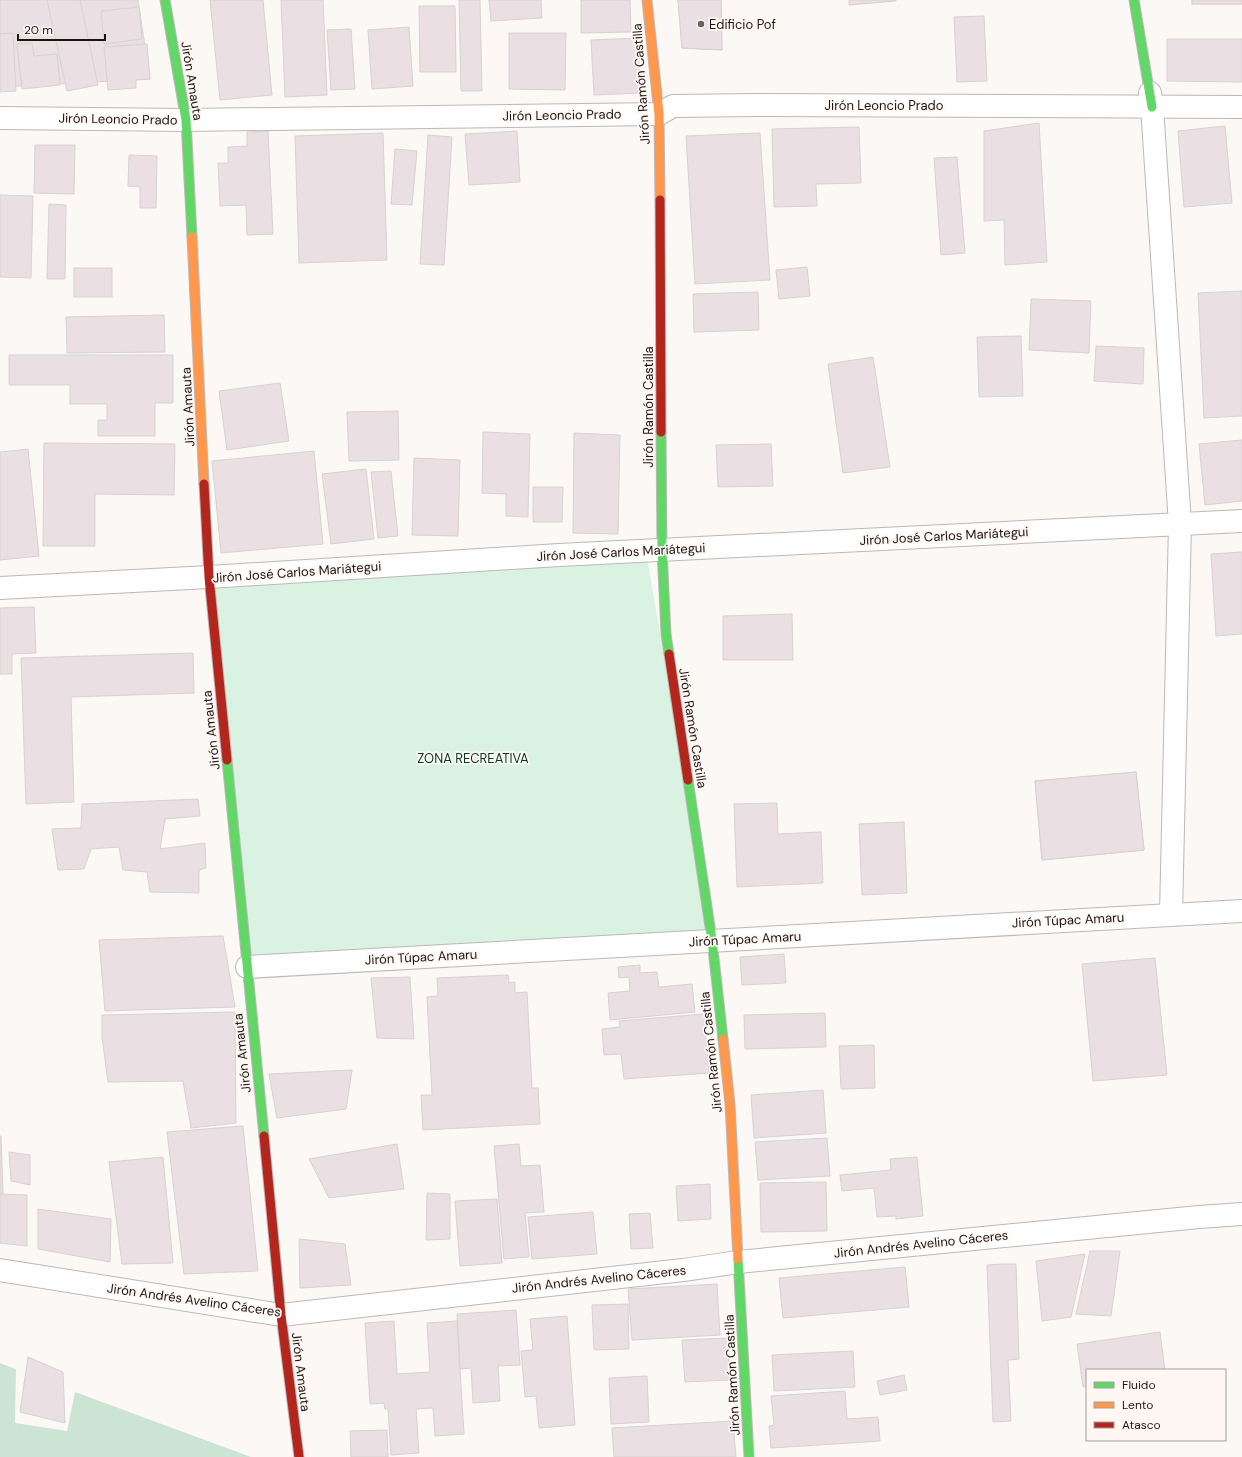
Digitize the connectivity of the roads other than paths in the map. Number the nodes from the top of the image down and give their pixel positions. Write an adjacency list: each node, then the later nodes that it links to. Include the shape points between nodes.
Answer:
1 (165, 0): 8 (street, Jirón Amauta)
2 (647, 0): 6 (street, Jirón Ramón Castilla)
3 (1135, 4): 4 (street)
4 (1152, 107): 5 (street, Jirón Leoncio Prado); 6 (street, Jirón Leoncio Prado, via 673,106); 10 (street)
5 (1242, 107)
6 (659, 114): 8 (street, Jirón Leoncio Prado); 11 (street, Jirón Ramón Castilla)
7 (0, 118): 8 (street, Jirón Leoncio Prado)
8 (186, 120): 12 (street, Jirón Amauta)
9 (1242, 521): 10 (street, Jirón José Carlos Mariátegui)
10 (1180, 524): 11 (street, Jirón José Carlos Mariátegui); 15 (street)
11 (662, 550): 12 (street, Jirón José Carlos Mariátegui); 16 (street, Jirón Ramón Castilla, via 666,634)
12 (209, 578): 13 (street, Jirón José Carlos Mariátegui); 17 (street, Jirón Amauta)
13 (0, 588)
14 (1242, 911): 15 (street, Jirón Túpac Amaru)
15 (1171, 914): 16 (street, Jirón Túpac Amaru)
16 (712, 940): 17 (street, Jirón Túpac Amaru); 19 (street, Jirón Ramón Castilla, via 730,1104)
17 (247, 966): 21 (street, Jirón Amauta)
18 (1242, 1214): 19 (street, Jirón Andrés Avelino Cáceres)
19 (738, 1262): 21 (street, Jirón Andrés Avelino Cáceres); 23 (street, Jirón Ramón Castilla)
20 (0, 1270): 21 (street, Jirón Andrés Avelino Cáceres)
21 (281, 1315): 22 (street, Jirón Amauta)
22 (299, 1457)
23 (749, 1457)

